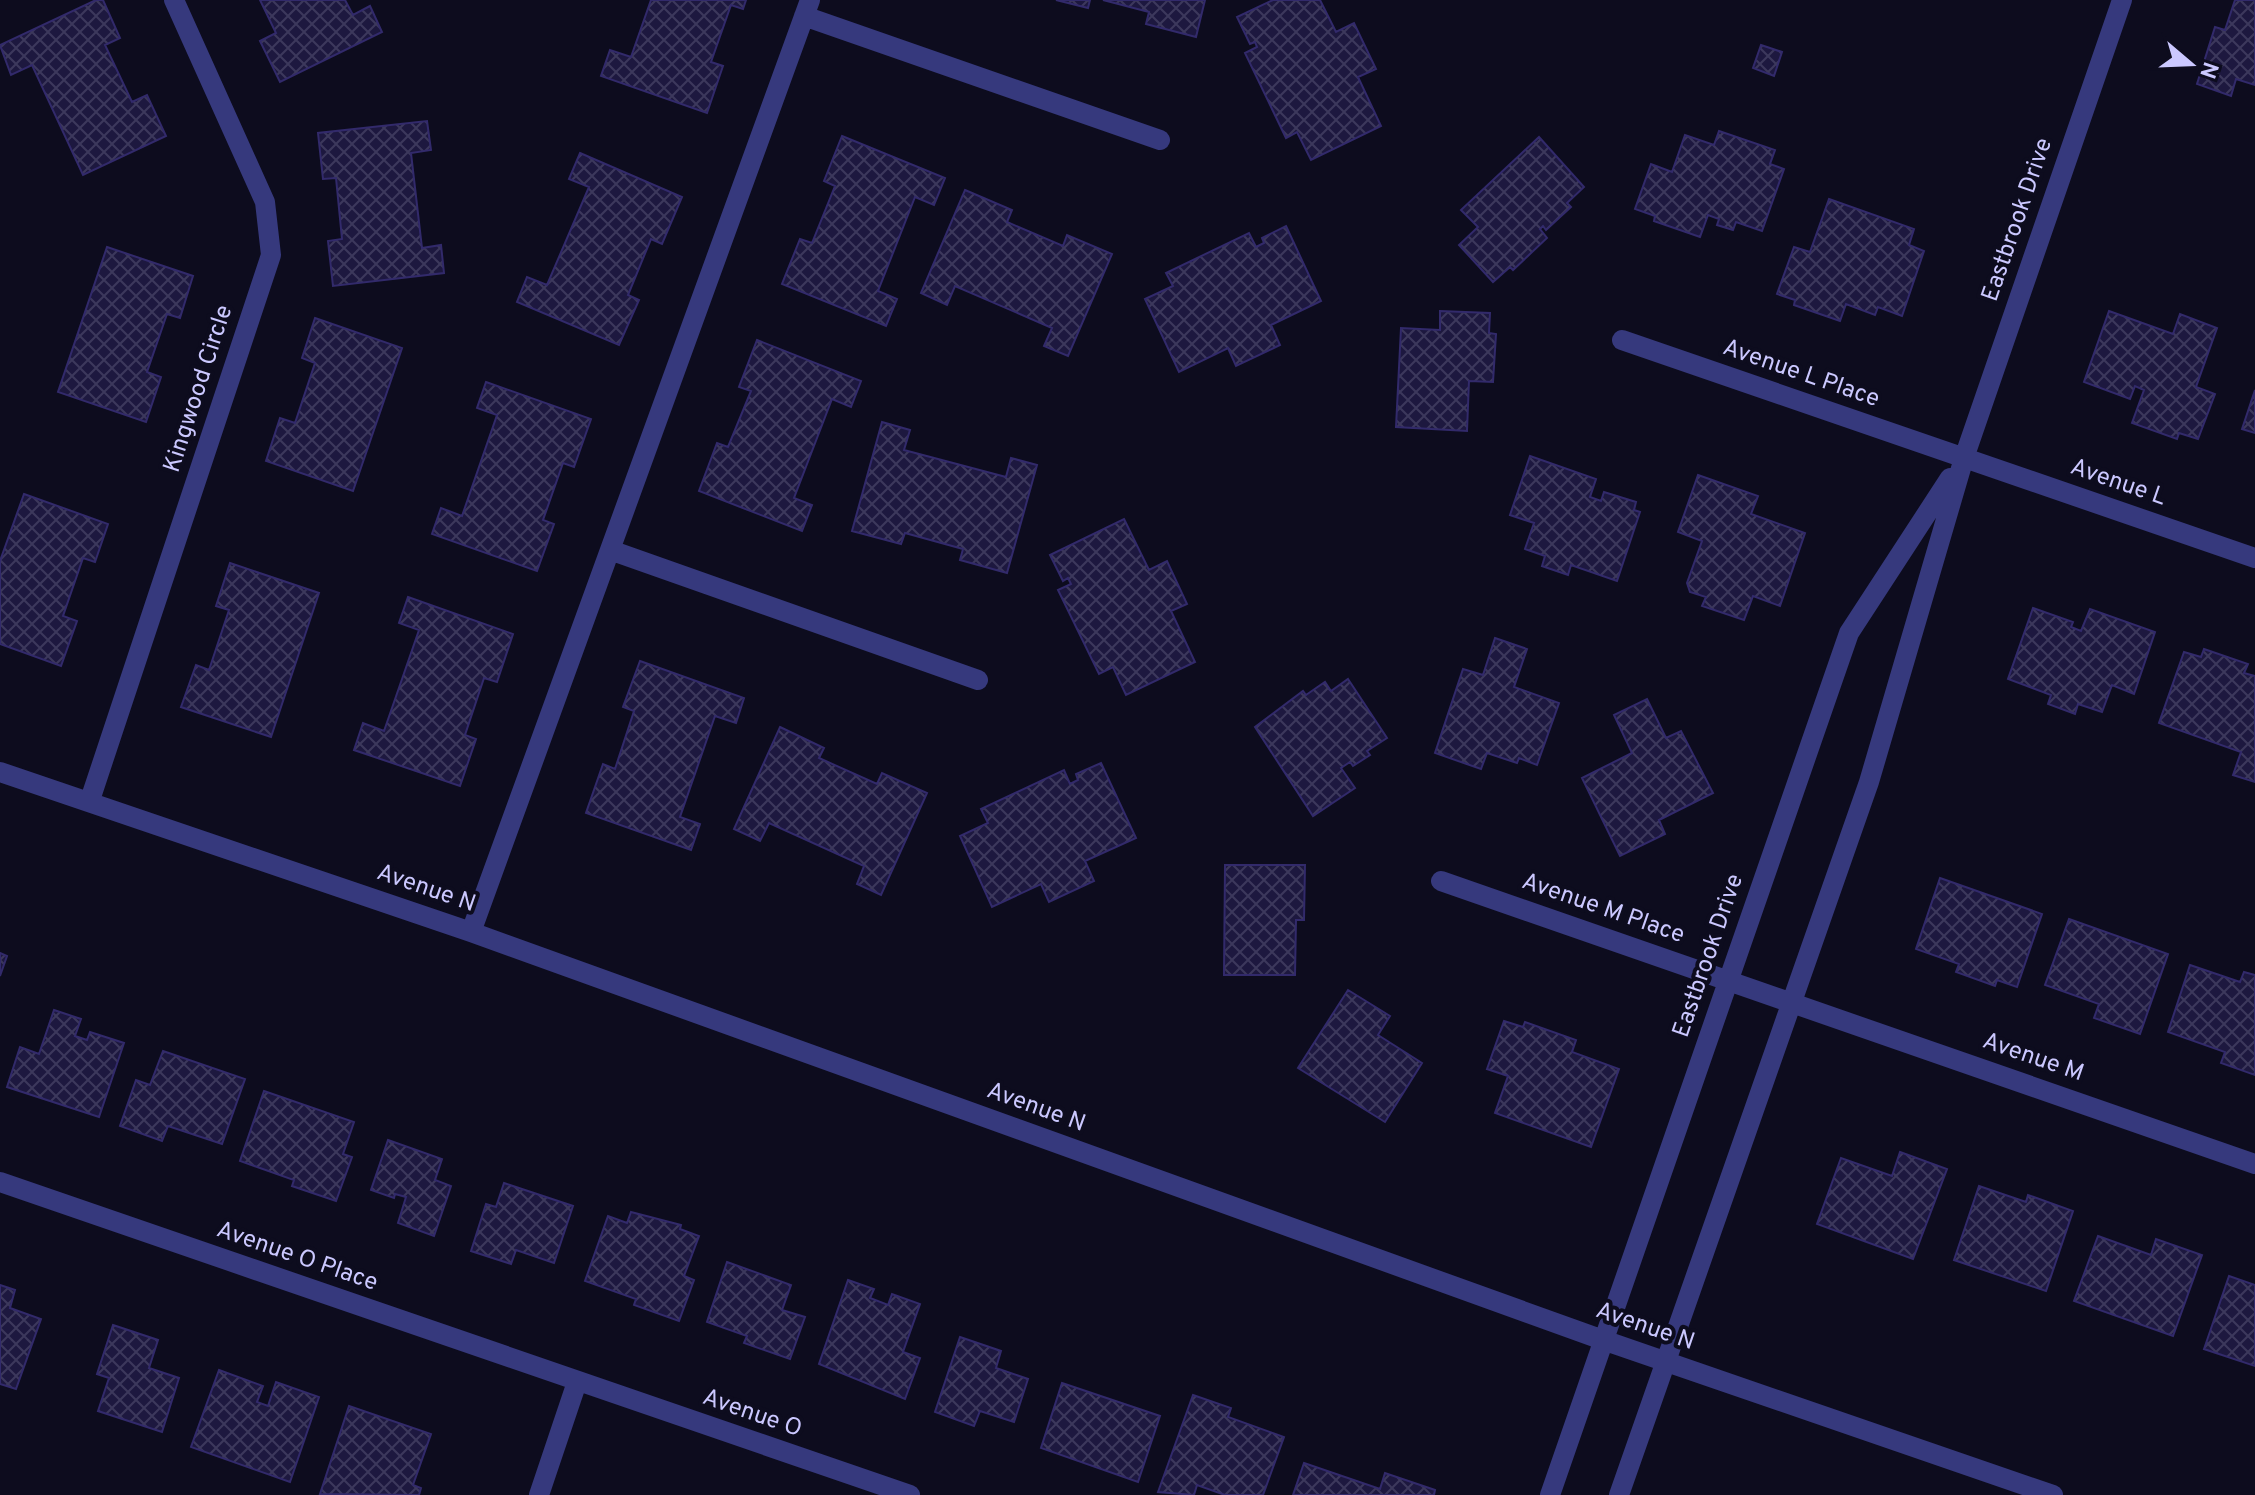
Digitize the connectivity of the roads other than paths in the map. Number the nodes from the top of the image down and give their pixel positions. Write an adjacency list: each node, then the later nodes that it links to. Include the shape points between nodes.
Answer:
1 (174, 0): 11 (street, Kingwood Circle, via 265,202 271,255)
2 (2122, 0): 6 (street, Eastbrook Drive)
3 (807, 8): 4 (street); 7 (street)
4 (1160, 140)
5 (1622, 340): 6 (street, Avenue L Place)
6 (1964, 458): 8 (street, Avenue L); 14 (street, Eastbrook Drive, via 1849,633); 15 (street, Eastbrook Drive, via 1869,782)
7 (610, 550): 9 (street); 13 (street)
8 (2255, 558)
9 (978, 680)
10 (0, 772): 11 (street, Avenue N)
11 (90, 800): 13 (street, Avenue N)
12 (1441, 881): 14 (street, Avenue M Place)
13 (471, 932): 18 (street, Avenue N)
14 (1728, 979): 15 (street, Avenue M Place); 18 (street, Eastbrook Drive)
15 (1793, 1001): 16 (street, Avenue M); 19 (street, Eastbrook Drive)
16 (2255, 1164)
17 (0, 1182): 20 (street, Avenue O Place)
18 (1603, 1340): 19 (street, Avenue N); 23 (street, Eastbrook Drive)
19 (1666, 1362): 24 (street, Eastbrook Drive); 25 (street, Avenue N)
20 (577, 1382): 21 (street); 22 (street, Avenue O)
21 (539, 1495)
22 (910, 1495)
23 (1550, 1495)
24 (1619, 1495)
25 (2053, 1495)

